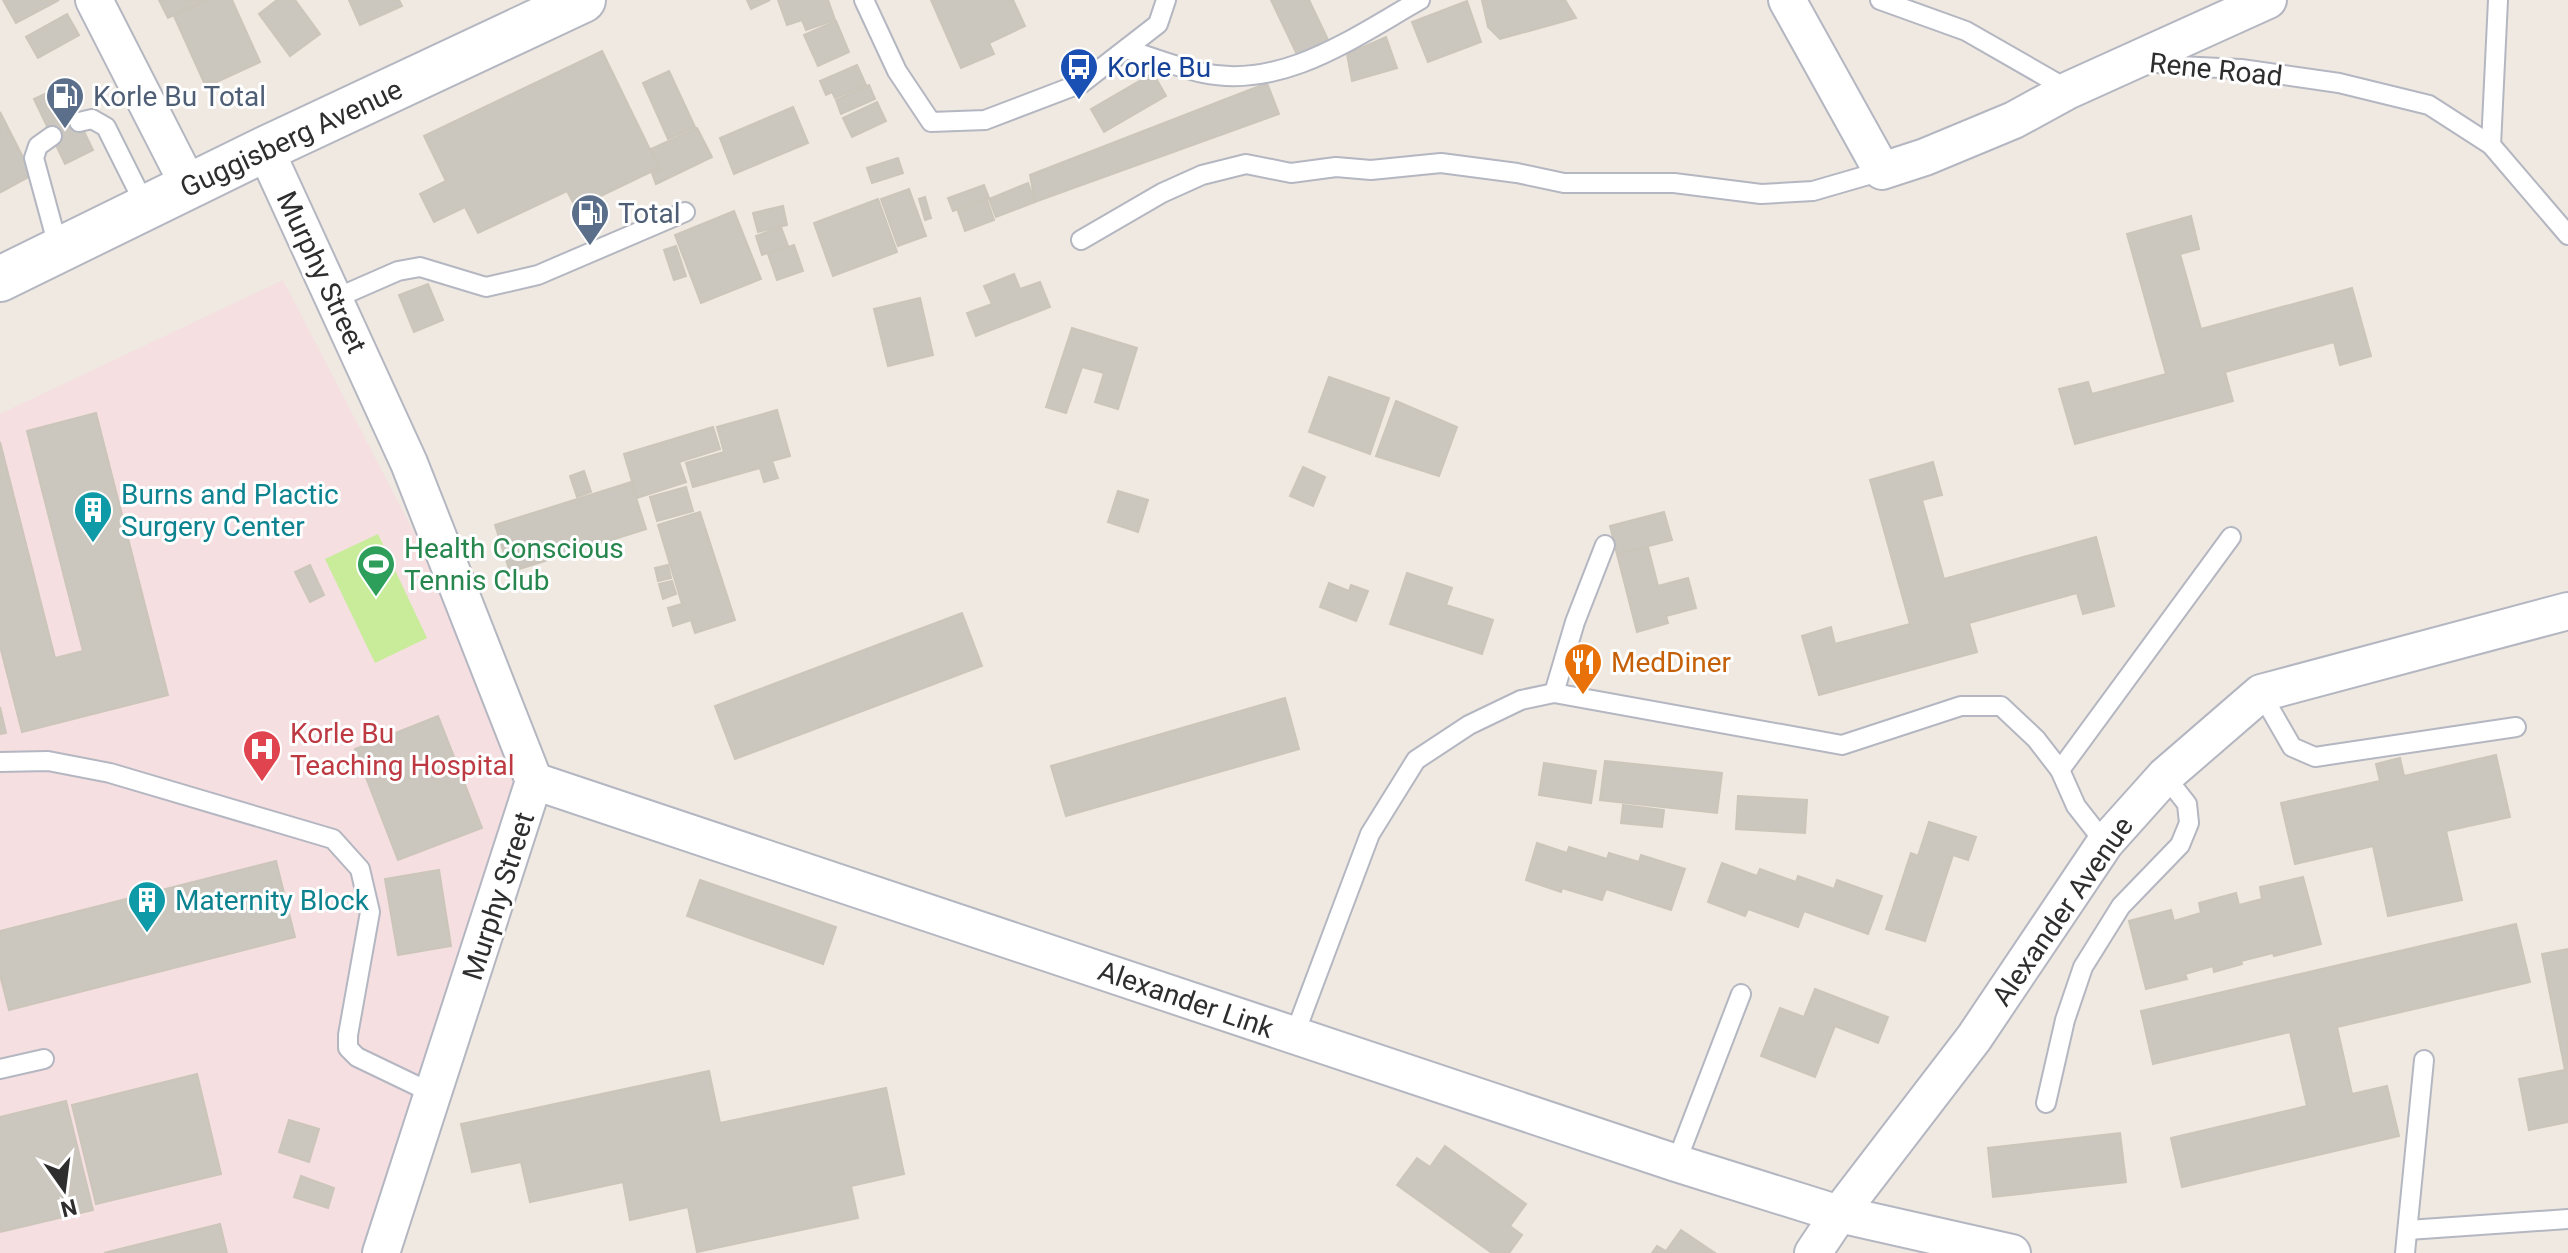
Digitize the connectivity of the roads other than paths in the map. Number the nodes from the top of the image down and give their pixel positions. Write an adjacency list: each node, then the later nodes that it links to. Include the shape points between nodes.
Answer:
1 (94, 0): 18 (street)
2 (583, 0): 16 (main road, Guggisberg Avenue)
3 (864, 0): 10 (lane, via 897,71 931,122 985,120 1082,83)
4 (1166, 0): 10 (lane, via 1158,24)
5 (1420, 0): 10 (lane, via 1312,61 1254,77 1204,73)
6 (1787, 0): 17 (street)
7 (1880, 0): 12 (lane, via 1966,31)
8 (2268, 0): 11 (street)
9 (2498, 0): 15 (lane)
10 (1126, 49)
11 (2137, 59): 12 (street, Rene Road); 15 (lane, Rene Road, via 2339,83 2429,105)
12 (2069, 90): 17 (street, Rene Road, via 2014,120)
13 (79, 122): 19 (lane, via 92,119 106,127)
14 (52, 136): 23 (lane, via 38,146 34,158)
15 (2491, 145): 21 (lane, Rene Road)
16 (265, 149): 18 (main road, Guggisberg Avenue); 25 (street, Murphy Street)
17 (1882, 171): 22 (lane, via 1813,191 1761,194 1674,183 1564,183 1441,163 1291,173 1246,164 1162,193)
18 (189, 186): 19 (main road, Guggisberg Avenue)
19 (146, 207): 23 (main road, Guggisberg Avenue)
20 (685, 212): 25 (lane, via 538,275 486,287 420,267)
21 (2568, 235)
22 (1081, 240)
23 (59, 250): 24 (main road, Guggisberg Avenue)
24 (0, 279)
25 (334, 299): 35 (street, Murphy Street, via 409,463)
26 (2231, 537): 33 (lane)
27 (1605, 545): 29 (lane)
28 (2568, 611): 30 (street, Alexander Avenue)
29 (1554, 693): 33 (lane, via 1842,745 1961,706 2001,706); 38 (lane, via 1521,700 1469,725 1416,760 1370,834)
30 (2261, 693): 31 (lane, via 2292,747 2315,757); 34 (street, Alexander Avenue)
31 (2516, 727)
32 (0, 762): 42 (lane, via 48,761 110,773 333,839 360,869 370,912 348,1048)
33 (2060, 770): 36 (lane, via 2076,806)
34 (2165, 776): 36 (street, Alexander Avenue); 43 (lane, via 2187,804 2189,823 2180,845 2121,906 2083,967)
35 (534, 781): 38 (street, Alexander Link); 42 (street, Murphy Street)
36 (2105, 843): 45 (street, Alexander Avenue, via 1974,1038)
37 (1741, 994): 44 (lane)
38 (1294, 1036): 44 (street, Alexander Link)
39 (44, 1059): 41 (lane)
40 (2424, 1060): 47 (lane)
41 (0, 1069)
42 (434, 1094): 48 (street, Murphy Street)
43 (2046, 1103)
44 (1676, 1163): 45 (street, Alexander Link)
45 (1839, 1214): 49 (street, Alexander Avenue); 50 (street, Alexander Link)
46 (2568, 1219): 47 (lane)
47 (2408, 1230): 51 (lane)
48 (381, 1253)
49 (1813, 1253)
50 (2012, 1253)
51 (2405, 1253)

